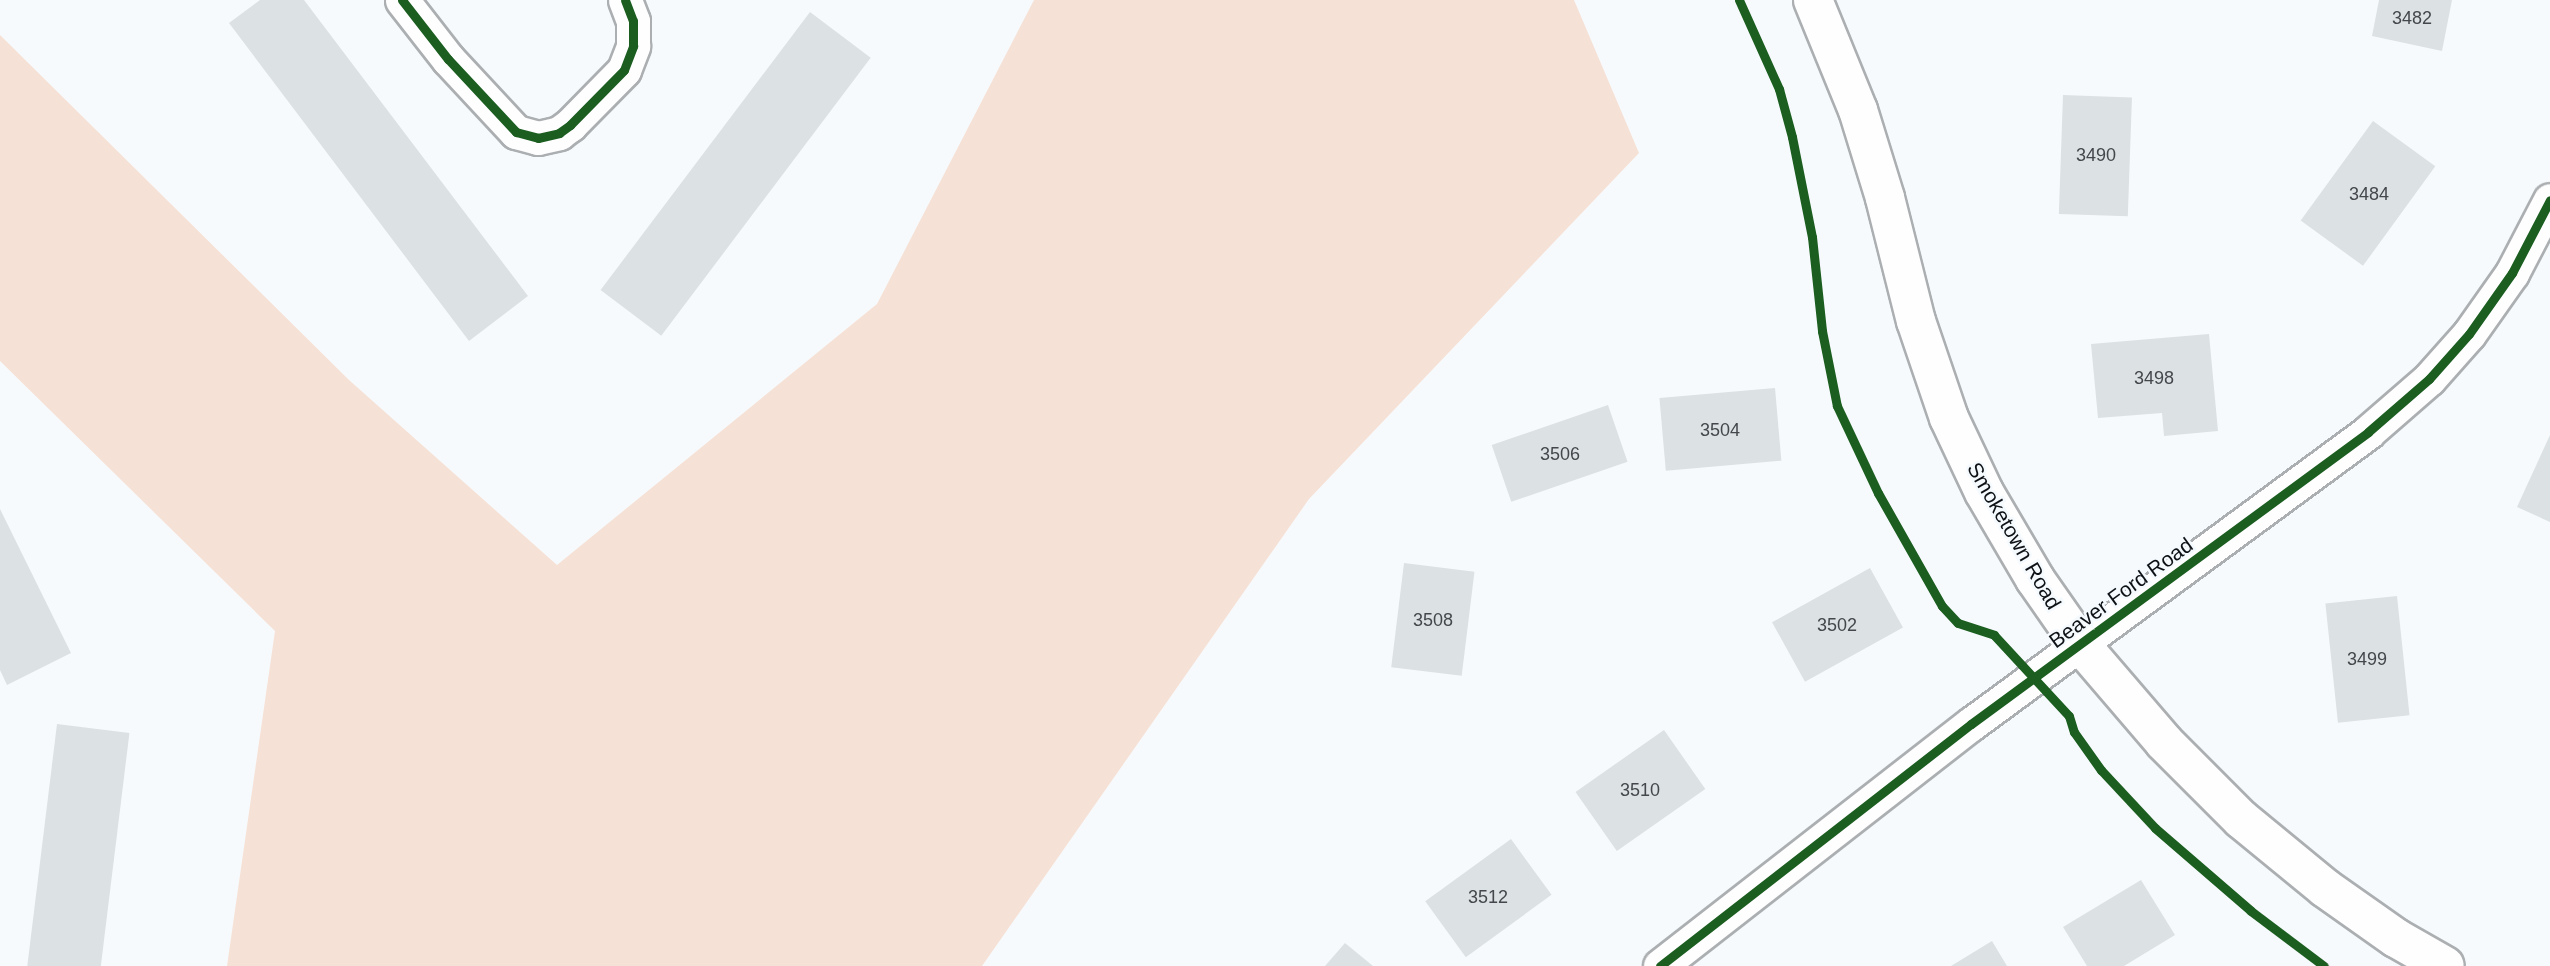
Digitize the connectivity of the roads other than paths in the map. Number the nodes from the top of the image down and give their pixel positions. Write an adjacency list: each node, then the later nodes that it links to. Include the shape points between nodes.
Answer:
1 (402, 0): 2 (street, via 447,59 516,132 538,138 570,125 624,70 634,46 634,21)
2 (625, 0)
3 (1813, 0): 5 (main road, Smoketown Road, via 1858,110 1916,321 1949,418 1997,514)
4 (2550, 200): 5 (street, Beaver Ford Road, via 2512,274 2429,379 2368,432)
5 (2081, 645): 6 (street, Beaver Ford Road, via 1971,724); 7 (main road, Smoketown Road, via 2164,742 2241,819 2325,888)
6 (1660, 966)
7 (2445, 966)

